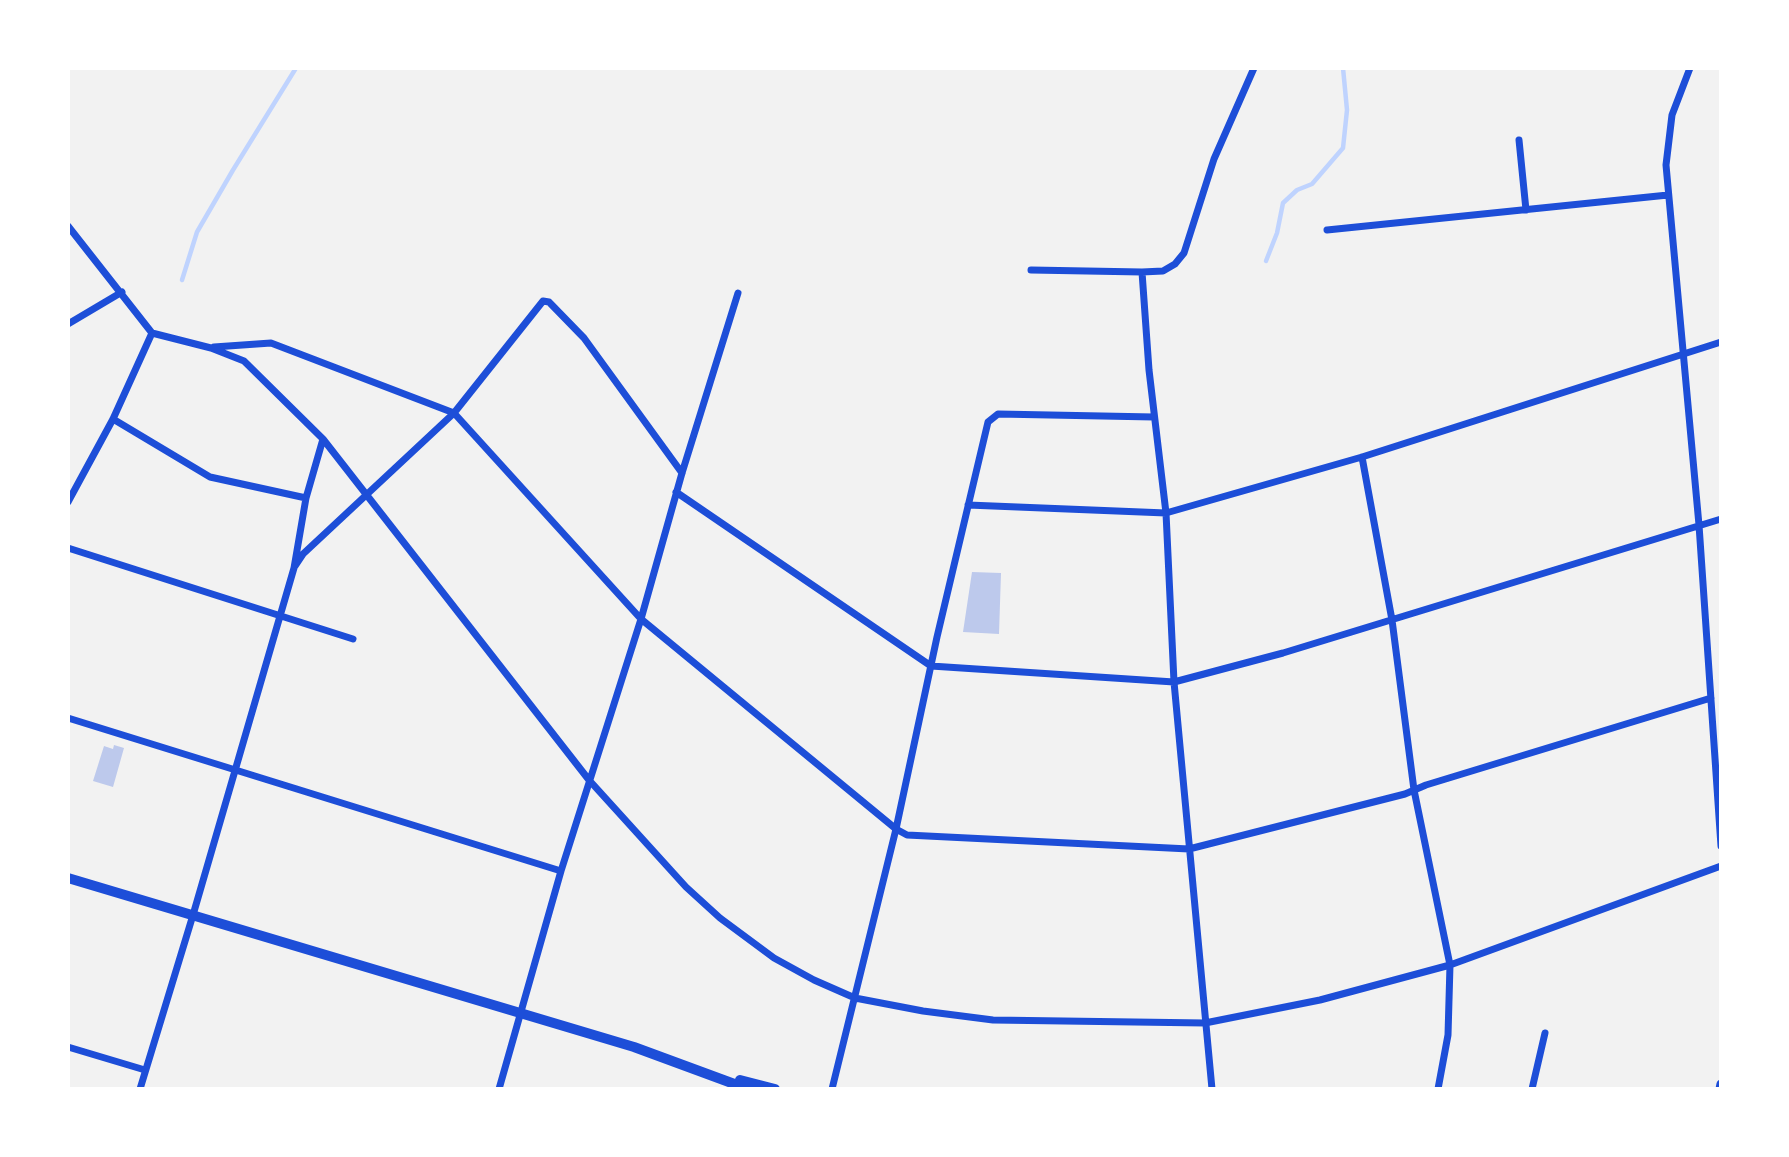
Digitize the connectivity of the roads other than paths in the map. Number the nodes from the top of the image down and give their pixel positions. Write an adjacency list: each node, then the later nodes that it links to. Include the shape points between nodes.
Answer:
1 (1254, 68): 9 (street, via 1214,159 1184,253 1163,271)
2 (1690, 68): 4 (street, via 1670,126)
3 (1519, 140): 5 (street)
4 (1668, 195): 5 (street); 16 (street)
5 (1526, 210): 6 (street)
6 (1327, 230)
7 (70, 231): 10 (street)
8 (1031, 270): 9 (street)
9 (1142, 272): 18 (street)
10 (122, 292): 12 (street); 13 (street)
11 (738, 293): 22 (street)
12 (68, 324)
13 (152, 332): 15 (street); 19 (street)
14 (1721, 342): 16 (street)
15 (211, 348): 17 (street, via 271,343); 20 (street, via 254,368)
16 (1683, 354): 21 (street); 30 (street)
17 (454, 413): 22 (street, via 543,301 549,302 584,338); 24 (street); 34 (street)
18 (1154, 417): 27 (street, via 998,414 988,422); 28 (street)
19 (113, 419): 25 (street, via 210,477); 26 (street)
20 (323, 439): 24 (street); 25 (street)
21 (1363, 457): 28 (street); 35 (street)
22 (682, 473): 23 (street)
23 (676, 492): 34 (street); 37 (street)
24 (366, 494): 32 (street); 42 (street)
25 (306, 498): 32 (street)
26 (68, 502)
27 (968, 506): 28 (street); 37 (street)
28 (1166, 513): 38 (street)
29 (1721, 519): 30 (street)
30 (1699, 525): 35 (street); 39 (street)
31 (68, 548): 33 (street)
32 (294, 568): 33 (street)
33 (280, 617): 36 (street); 41 (street)
34 (641, 619): 42 (street); 44 (street)
35 (1392, 621): 38 (street); 43 (street)
36 (353, 639)
37 (932, 666): 38 (street); 44 (street)
38 (1174, 682): 46 (street)
39 (1711, 698): 43 (street); 45 (street)
40 (68, 718): 41 (street)
41 (236, 771): 48 (street); 50 (street)
42 (589, 780): 48 (street); 52 (street, via 720,918 774,958)
43 (1414, 790): 46 (street); 51 (street)
44 (896, 830): 46 (street, via 907,835); 52 (street)
45 (1721, 846)
46 (1189, 849): 54 (street)
47 (1721, 866): 51 (street)
48 (561, 871): 53 (street)
49 (68, 877): 50 (main road)
50 (193, 915): 53 (main road); 57 (street)
51 (1450, 965): 54 (street, via 1320,1000); 65 (street, via 1448,1035)
52 (855, 998): 54 (street, via 993,1020); 63 (street)
53 (522, 1014): 58 (main road); 60 (street)
54 (1205, 1023): 64 (street)
55 (1545, 1033): 66 (street)
56 (68, 1047): 57 (street)
57 (145, 1070): 59 (street)
58 (703, 1070): 61 (main road); 62 (main road)
59 (140, 1089)
60 (499, 1089)
61 (748, 1089)
62 (775, 1089)
63 (832, 1089)
64 (1212, 1089)
65 (1438, 1089)
66 (1532, 1089)

